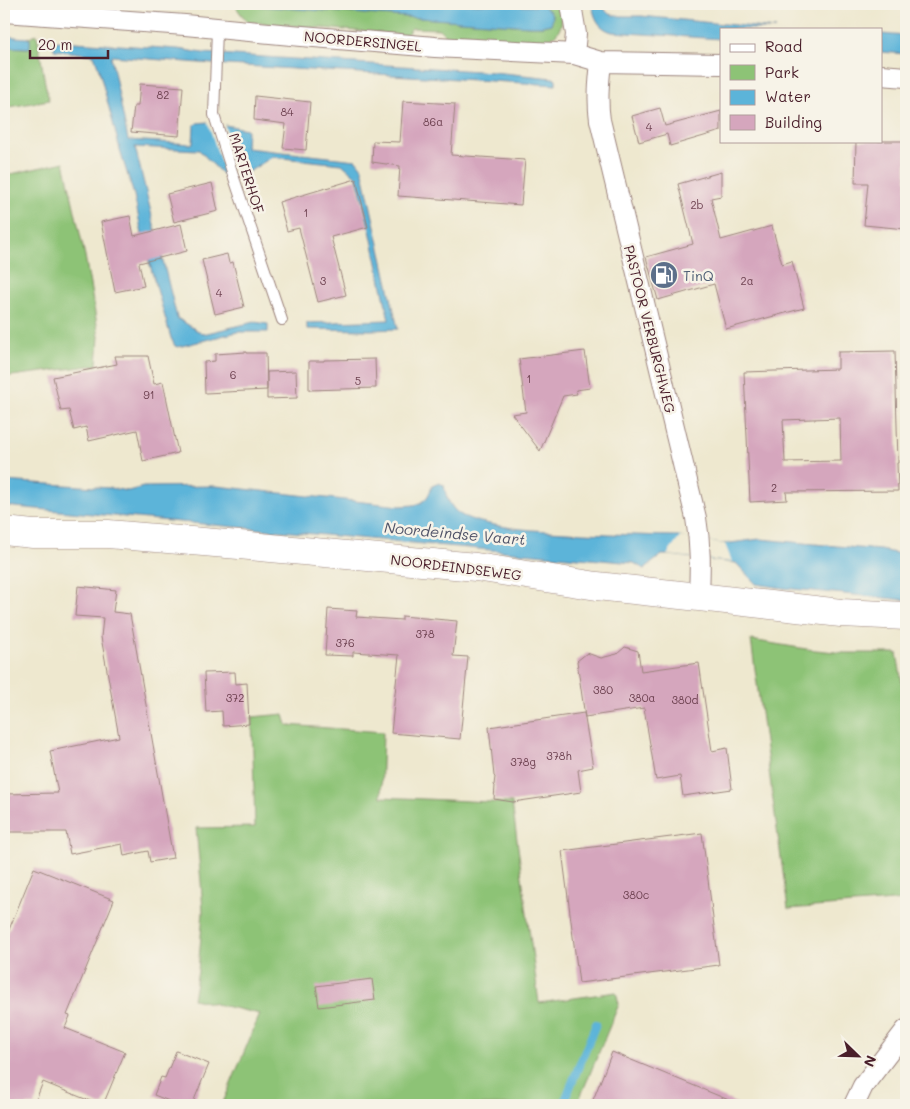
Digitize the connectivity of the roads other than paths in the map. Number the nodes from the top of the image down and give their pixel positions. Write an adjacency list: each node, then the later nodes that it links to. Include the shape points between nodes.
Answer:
1 (571, 4): 4 (street, via 576,34)
2 (4, 12): 3 (street, NOORDERSINGEL, via 185,25)
3 (217, 39): 4 (street, NOORDERSINGEL); 9 (lane, MARTERHOF, via 214,114)
4 (574, 54): 5 (street, NOORDERSINGEL)
5 (601, 62): 6 (street, NOORDERSINGEL); 11 (street, PASTOOR VERBURGHWEG, via 598,86 600,120 700,549)
6 (720, 64)
7 (882, 75): 8 (street)
8 (906, 77)
9 (282, 320)
10 (4, 531): 11 (street, NOORDEINDSEWEG, via 108,534 466,566)
11 (700, 598): 12 (street, NOORDEINDSEWEG)
12 (906, 616)
13 (906, 1030): 14 (street, via 863,1086)
14 (854, 1105)

